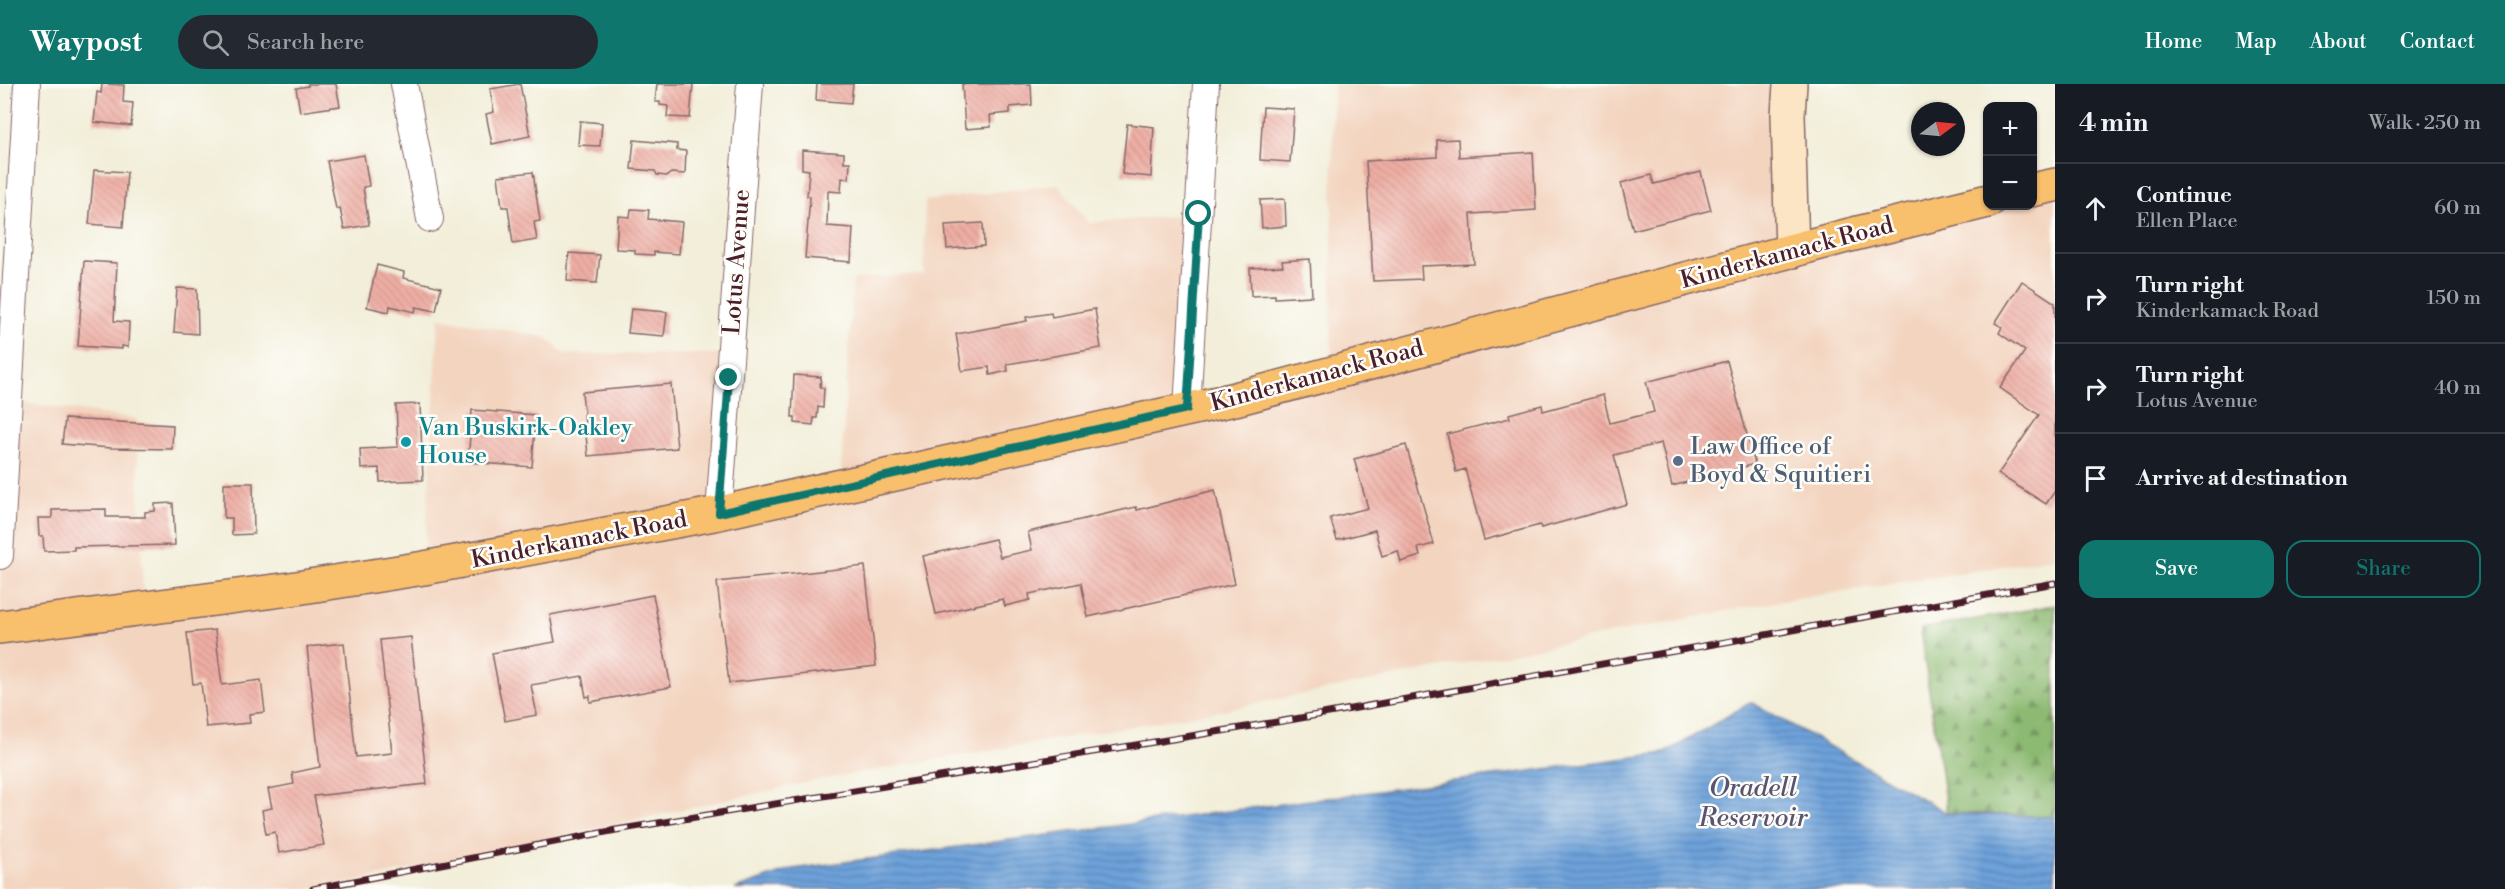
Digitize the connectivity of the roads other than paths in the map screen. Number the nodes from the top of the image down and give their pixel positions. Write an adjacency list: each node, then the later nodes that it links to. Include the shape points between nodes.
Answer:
1 (27, 84): 13 (street)
2 (404, 84): 9 (street)
3 (750, 84): 12 (street, Lotus Avenue)
4 (1206, 84): 11 (street)
5 (1790, 84): 10 (street)
6 (2055, 185): 7 (main road)
7 (2037, 189)
8 (1983, 202): 10 (main road, Kinderkamack Road)
9 (430, 219)
10 (1792, 250): 11 (main road, Kinderkamack Road)
11 (1187, 409): 12 (main road, Kinderkamack Road)
12 (719, 513): 14 (main road, Kinderkamack Road, via 424,568)
13 (0, 556)
14 (0, 627)

